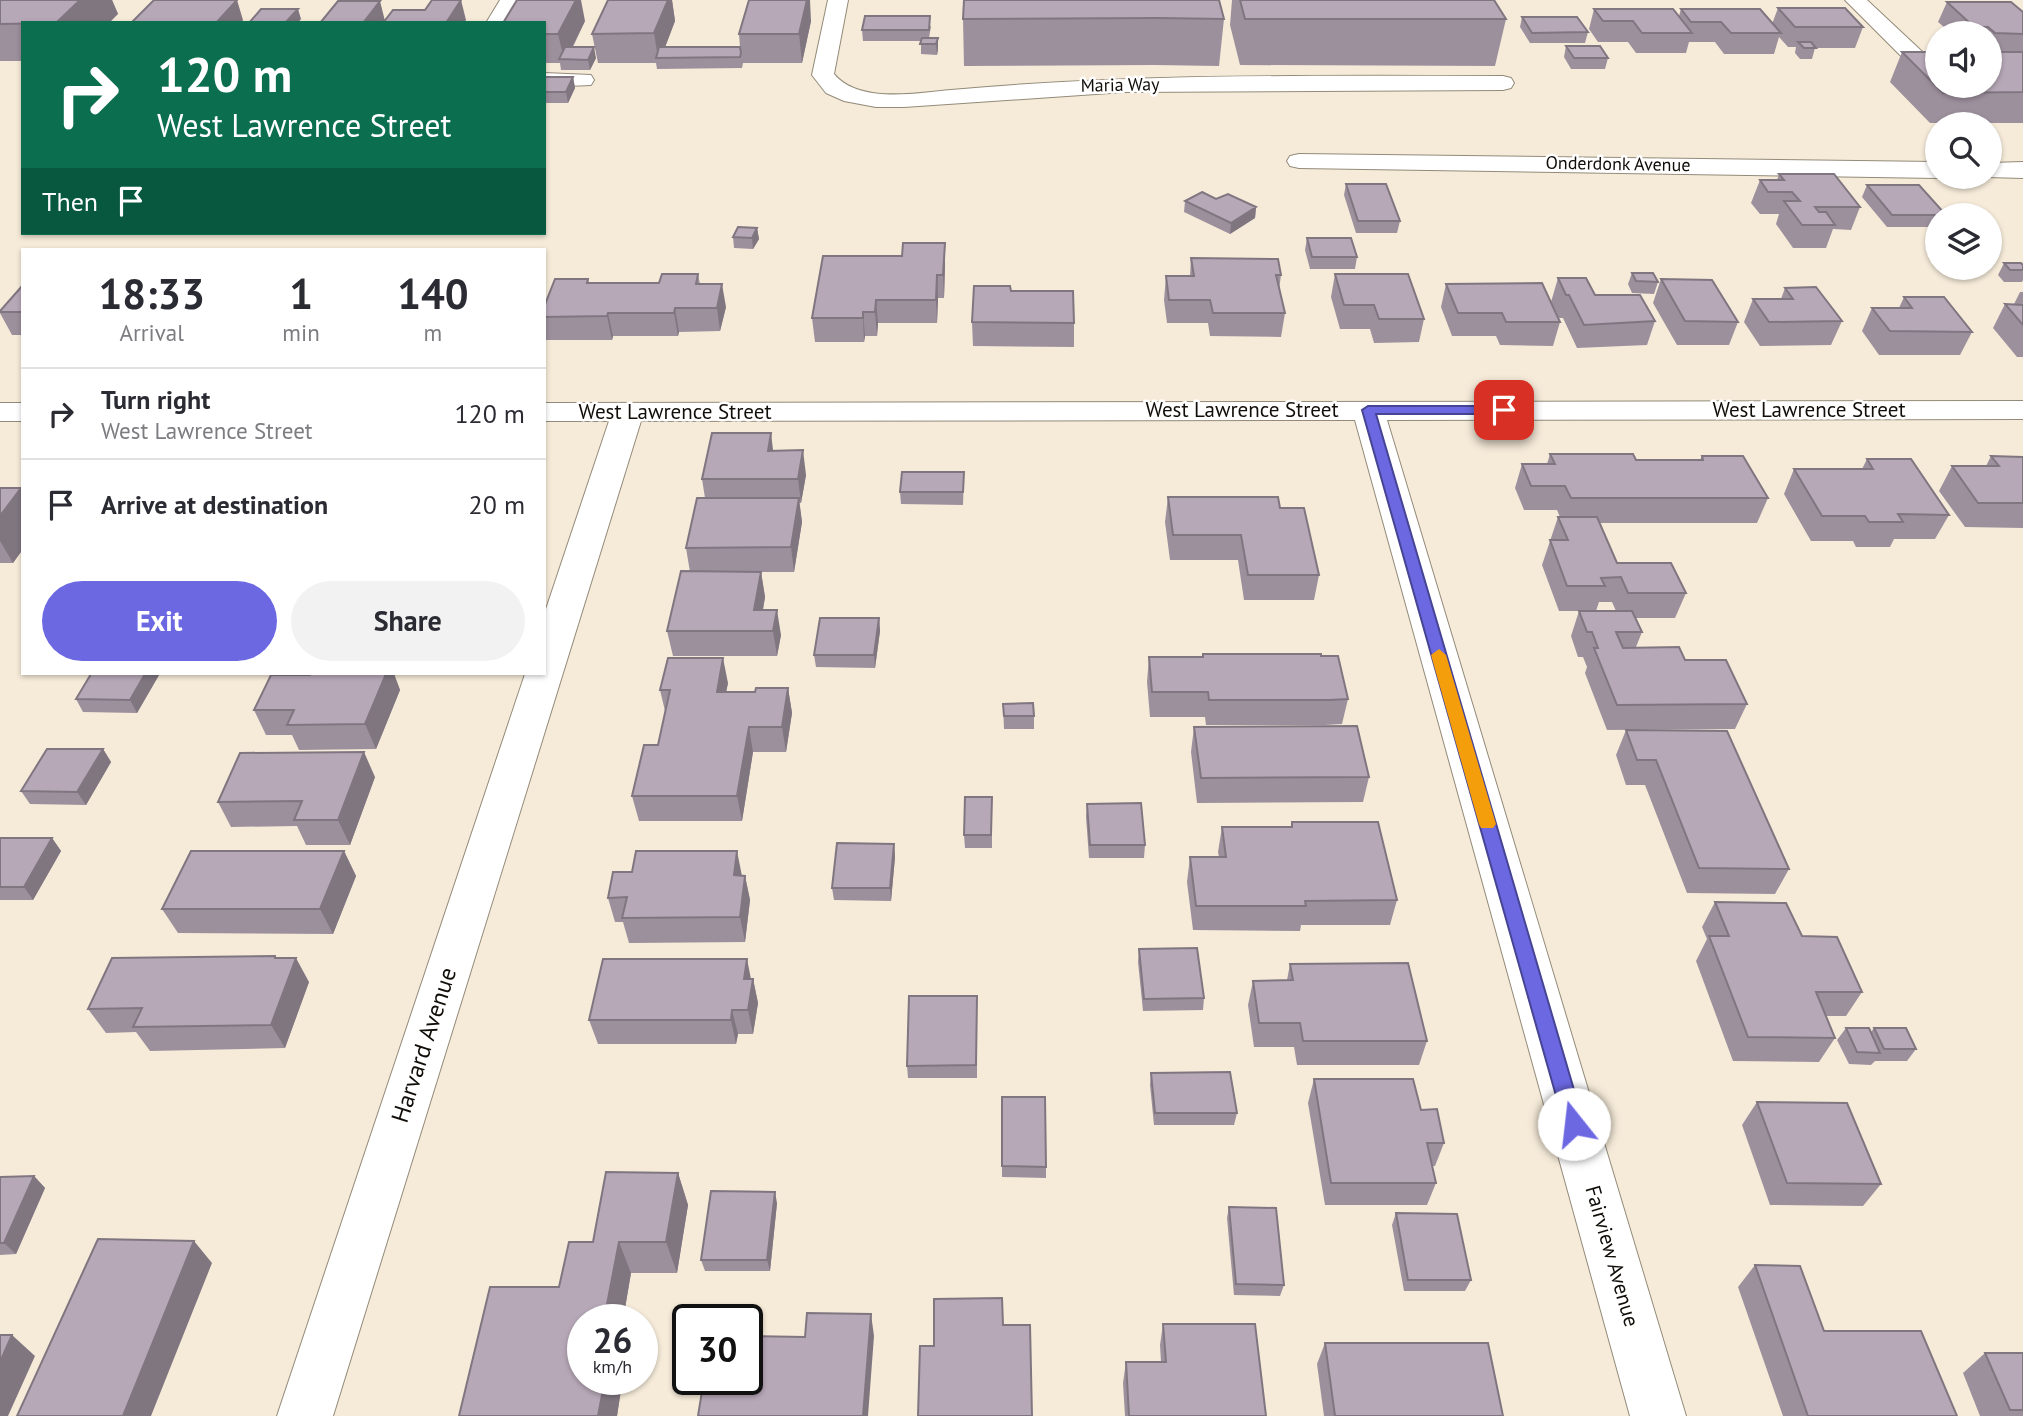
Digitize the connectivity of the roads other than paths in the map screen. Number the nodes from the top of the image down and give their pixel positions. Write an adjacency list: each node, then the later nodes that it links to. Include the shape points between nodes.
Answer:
1 (510, 0): 4 (street)
2 (838, 0): 8 (street, Maria Way, via 824,80 837,91 872,100 1148,84)
3 (1855, 0): 5 (street)
4 (498, 21)
5 (1922, 64)
6 (546, 80): 7 (street)
7 (583, 80)
8 (1503, 83)
9 (1299, 162): 10 (street, Onderdonk Avenue)
10 (1925, 170)
11 (2002, 170): 12 (street)
12 (2023, 170)
13 (1368, 410): 14 (street, West Lawrence Street); 18 (street, West Lawrence Street); 22 (street, Fairview Avenue)
14 (2023, 410)
15 (0, 412): 16 (street)
16 (21, 412)
17 (546, 412): 18 (street, West Lawrence Street)
18 (628, 412): 19 (street, Harvard Avenue)
19 (546, 667)
20 (543, 675): 21 (street, Harvard Avenue)
21 (305, 1416)
22 (1658, 1416)

